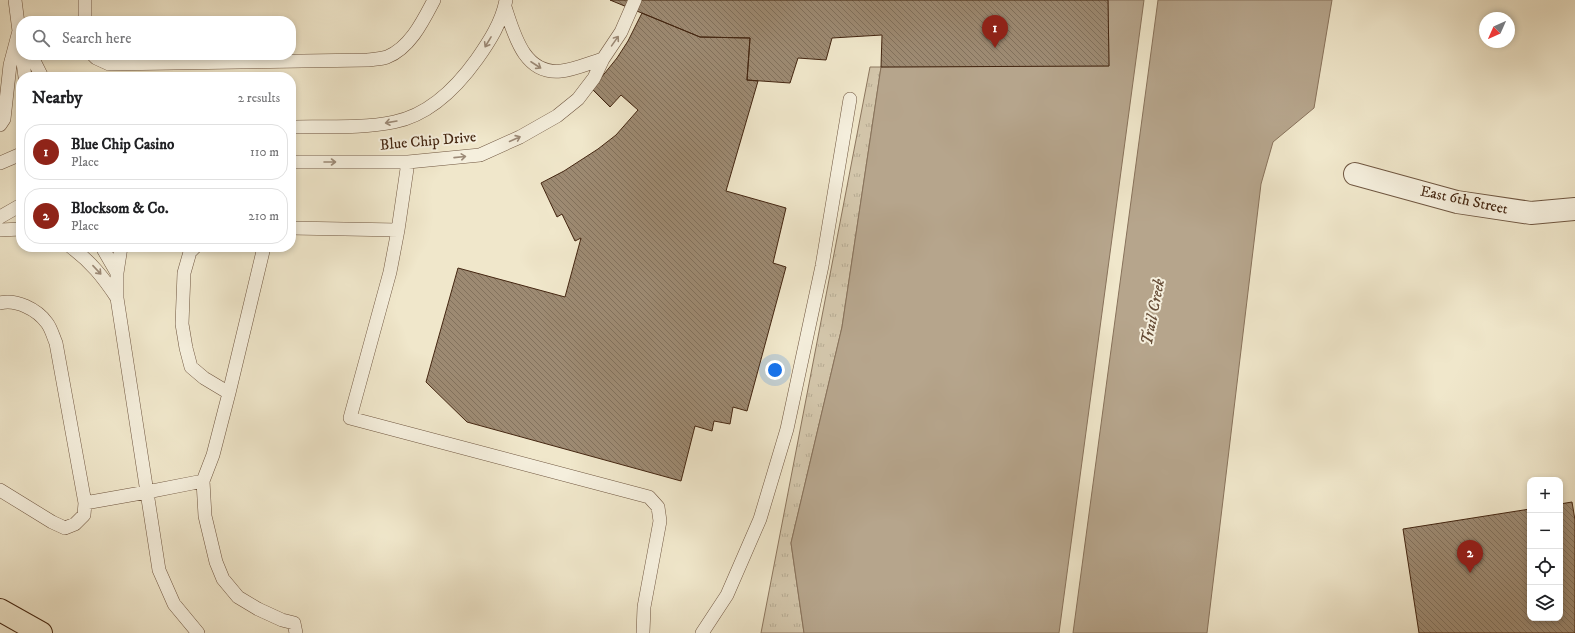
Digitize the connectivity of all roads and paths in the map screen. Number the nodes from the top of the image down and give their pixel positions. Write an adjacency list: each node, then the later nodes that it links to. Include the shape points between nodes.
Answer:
1 (15, 0): 6 (lane)
2 (85, 0): 7 (lane)
3 (434, 0): 12 (lane, via 420,28 400,49 386,57 368,60 109,64)
4 (635, 0): 9 (lane, Blue Chip Drive, one-way to 4, via 621,32)
5 (506, 3): 9 (lane, Blue Chip Drive, one-way to 9, via 520,48 532,64 545,70 561,71); 17 (lane, Blue Chip Drive, one-way to 17, via 490,41 471,67 448,93 422,111 395,122 364,126)
6 (17, 16)
7 (85, 16)
8 (16, 46): 16 (lane, via 10,65 4,119)
9 (603, 59): 20 (lane, Blue Chip Drive, one-way to 9, via 480,155 520,137 557,116 578,99 594,78)
10 (23, 60): 13 (lane)
11 (34, 60): 14 (lane)
12 (100, 60)
13 (24, 72)
14 (40, 72)
15 (850, 99): 48 (lane, via 822,266 787,429 760,518 727,595)
16 (0, 125)
17 (296, 127)
18 (16, 156): 21 (lane)
19 (296, 162): 20 (lane, Blue Chip Drive, one-way to 20)
20 (408, 162): 29 (lane)
21 (0, 163)
22 (1356, 174): 24 (street, East 6th Street, via 1457,202 1531,213)
23 (16, 208): 25 (lane)
24 (1575, 209)
25 (0, 217)
26 (296, 228): 29 (lane)
27 (16, 229): 28 (lane)
28 (0, 230)
29 (398, 230): 47 (lane, via 390,272 350,418 649,497 658,507 660,521 644,607)
30 (77, 252): 36 (lane, one-way to 36, via 103,277)
31 (105, 252): 35 (lane)
32 (120, 252): 35 (lane)
33 (190, 252): 38 (lane, via 184,273 182,324 191,367)
34 (263, 252): 38 (lane)
35 (116, 273): 36 (lane)
36 (117, 298): 41 (lane)
37 (0, 303): 42 (lane, via 16,302 31,309 46,322 56,343)
38 (228, 393): 39 (lane, via 213,455)
39 (203, 481): 41 (lane); 46 (lane, via 206,516 216,562 223,579 238,597 258,609 294,623)
40 (0, 490): 42 (lane, via 65,528 74,524 84,514)
41 (147, 492): 42 (lane); 45 (lane, via 159,570 174,604)
42 (85, 502)
43 (0, 610): 44 (main road)
44 (41, 633)
45 (198, 633)
46 (296, 633)
47 (643, 633)
48 (702, 633)

